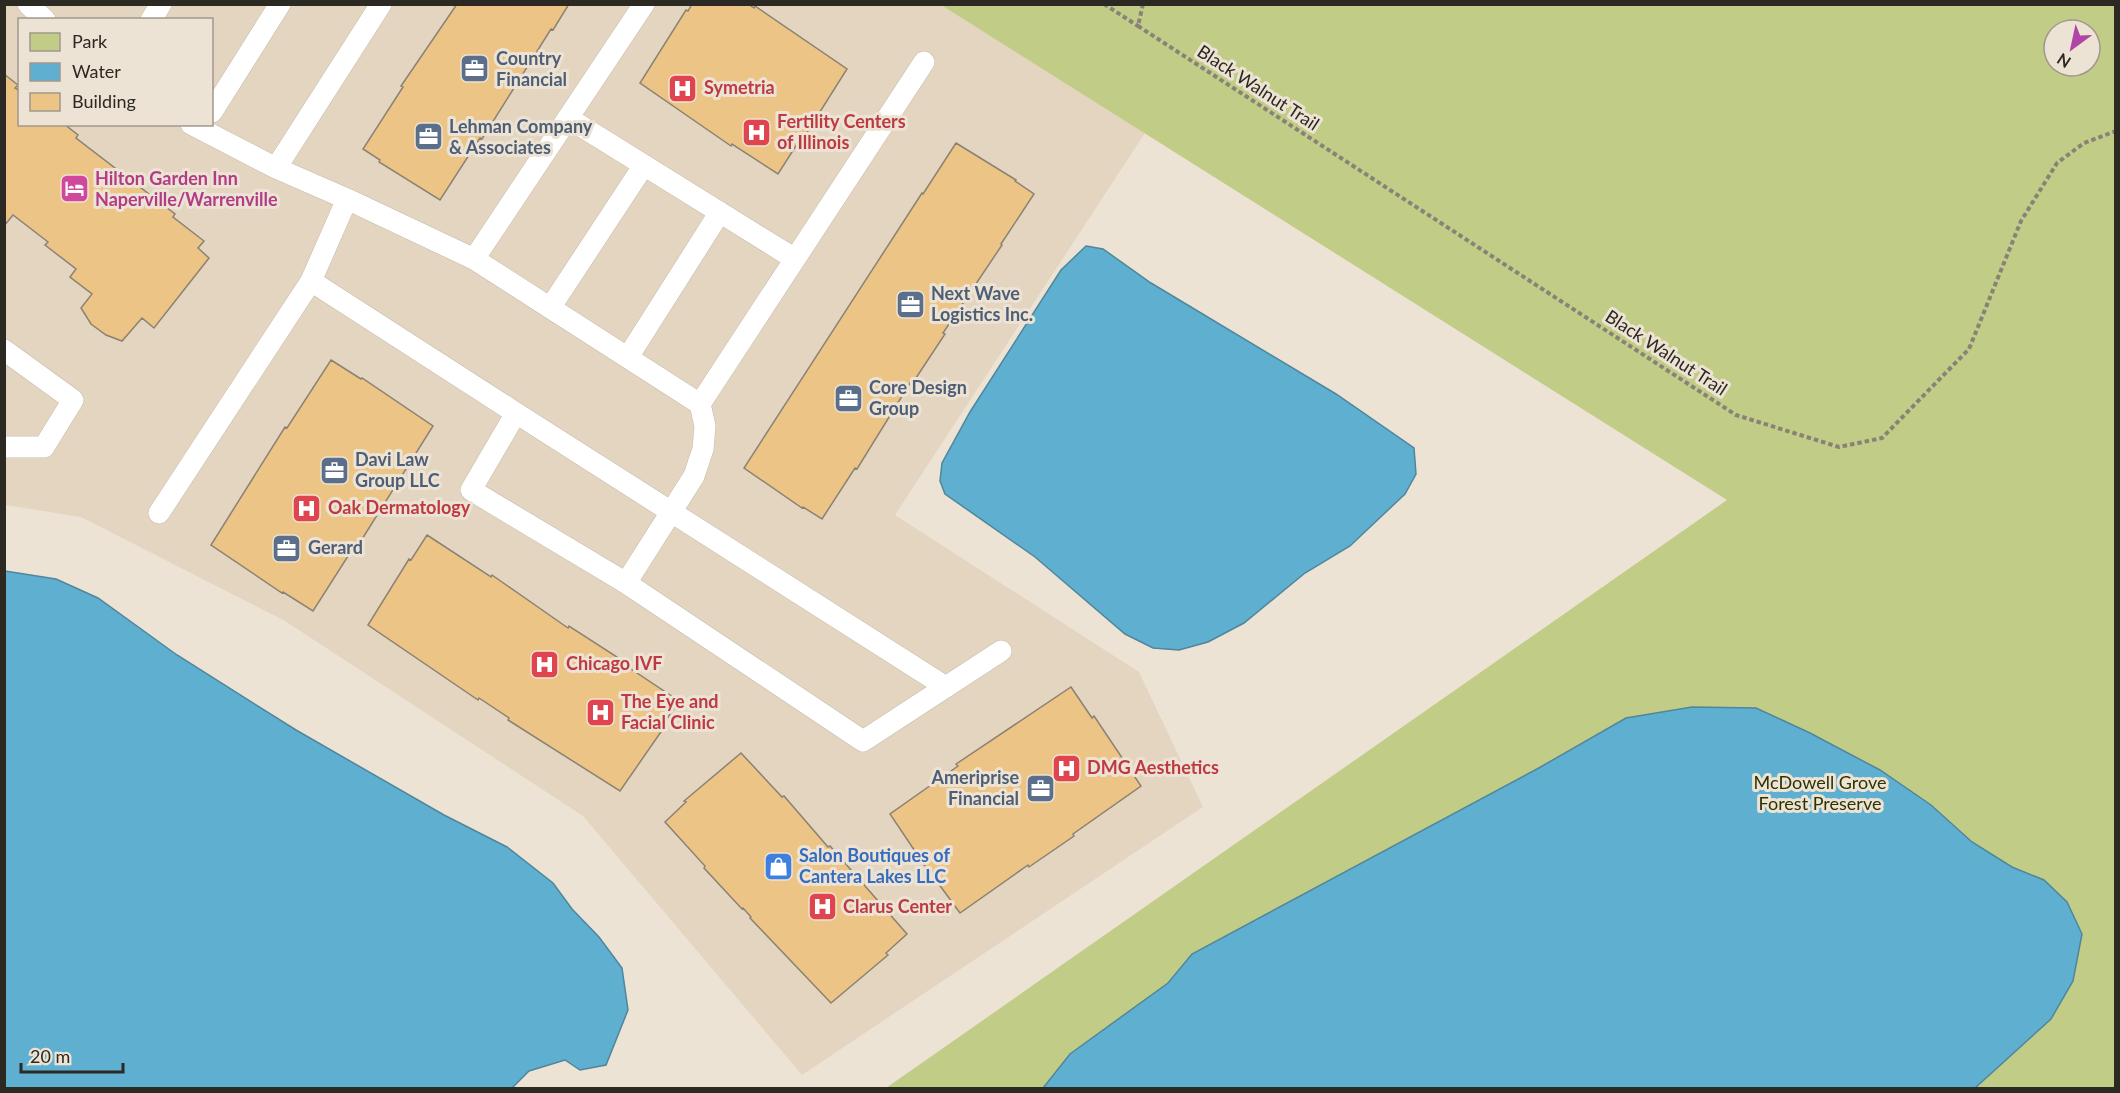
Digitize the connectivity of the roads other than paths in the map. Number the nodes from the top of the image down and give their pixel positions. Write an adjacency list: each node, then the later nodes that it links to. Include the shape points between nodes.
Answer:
1 (161, 4): 5 (lane)
2 (279, 4): 7 (lane)
3 (381, 4): 11 (lane)
4 (644, 4): 8 (lane)
5 (152, 18)
6 (924, 62): 15 (lane)
7 (213, 110)
8 (568, 118): 10 (lane); 14 (lane)
9 (198, 126): 11 (lane)
10 (645, 165): 13 (lane); 17 (lane)
11 (276, 168): 12 (lane)
12 (347, 199): 14 (lane); 16 (lane)
13 (720, 212): 15 (lane); 19 (lane)
14 (474, 259): 17 (lane)
15 (795, 259): 20 (lane)
16 (311, 281): 21 (lane); 24 (lane)
17 (550, 308): 19 (lane)
18 (4, 350): 22 (lane, via 73,400 44,447)
19 (628, 357): 20 (lane)
20 (700, 404): 23 (lane, via 705,426 703,449 694,476)
21 (516, 413): 23 (lane); 25 (lane, via 471,490)
22 (4, 447)
23 (672, 510): 25 (lane); 27 (lane)
24 (159, 513)
25 (626, 583): 27 (lane, via 863,741)
26 (1002, 651): 27 (lane)
27 (946, 687)

